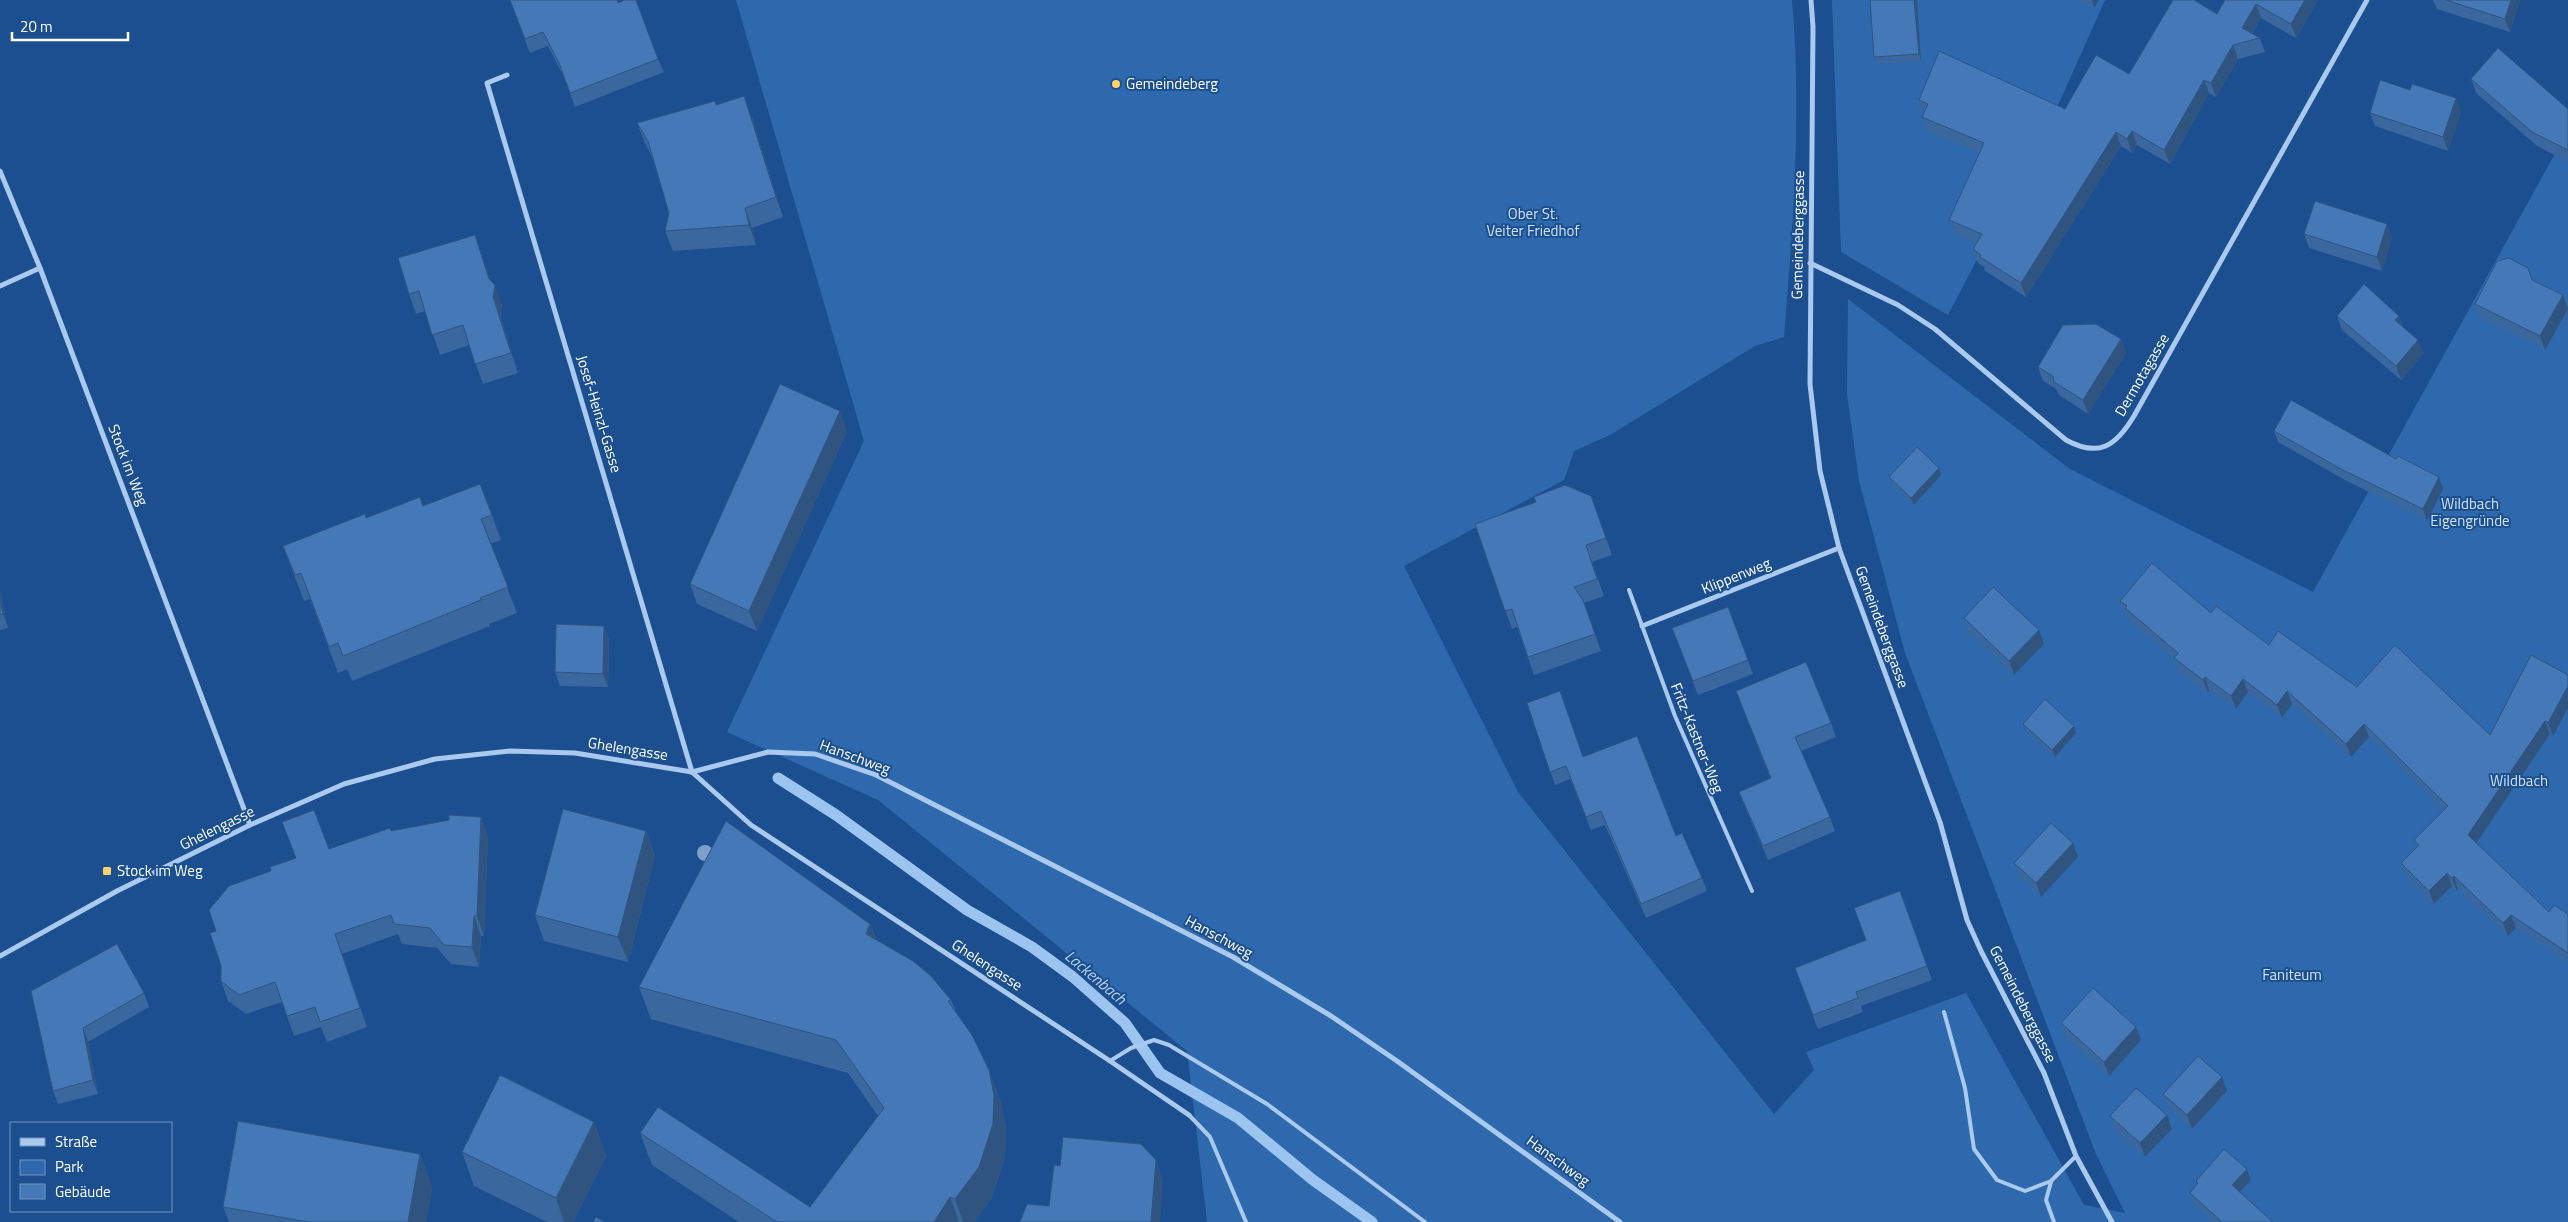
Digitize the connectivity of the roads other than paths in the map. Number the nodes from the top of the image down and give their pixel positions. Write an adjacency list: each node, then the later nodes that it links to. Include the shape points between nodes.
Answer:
1 (1812, 0): 5 (street, Gemeindeberggasse)
2 (2367, 0): 5 (street, Dermotagasse, via 2134,416 2120,438 2103,447 2093,450 2066,440 1935,329 1898,305)
3 (507, 75): 11 (street, Josef-Heinzl-Gasse, via 487,83)
4 (0, 171): 6 (street, Stock im Weg)
5 (1810, 264): 8 (street, Gemeindeberggasse, via 1810,384 1820,471)
6 (40, 268): 7 (street); 12 (street, Stock im Weg)
7 (0, 286)
8 (1839, 548): 10 (street, Klippenweg); 18 (street, Gemeindeberggasse, via 1940,822 1967,920 2044,1073)
9 (1629, 590): 10 (lane, Fritz-Kastner-Weg)
10 (1642, 626): 13 (lane, Fritz-Kastner-Weg, via 1674,716)
11 (692, 772): 12 (street, Ghelengasse, via 575,753 510,752 435,760 344,784); 16 (street, Ghelengasse, via 751,825); 22 (street, Hanschweg, via 768,752 815,754 876,775 1233,957 1397,1060)
12 (250, 825): 14 (street, Ghelengasse, via 117,891)
13 (1752, 891)
14 (0, 956)
15 (1944, 1012): 19 (lane, via 1965,1088 1974,1149 1997,1180 2025,1191)
16 (1110, 1061): 17 (street, Ghelengasse); 21 (lane, via 1131,1048 1154,1040 1169,1045 1267,1104)
17 (1188, 1115): 20 (lane, via 1210,1137)
18 (2076, 1156): 19 (lane); 24 (street, Gemeindeberggasse)
19 (2051, 1181): 23 (lane, via 2046,1200)
20 (1246, 1222)
21 (1425, 1222)
22 (1620, 1222)
23 (2054, 1222)
24 (2112, 1222)

